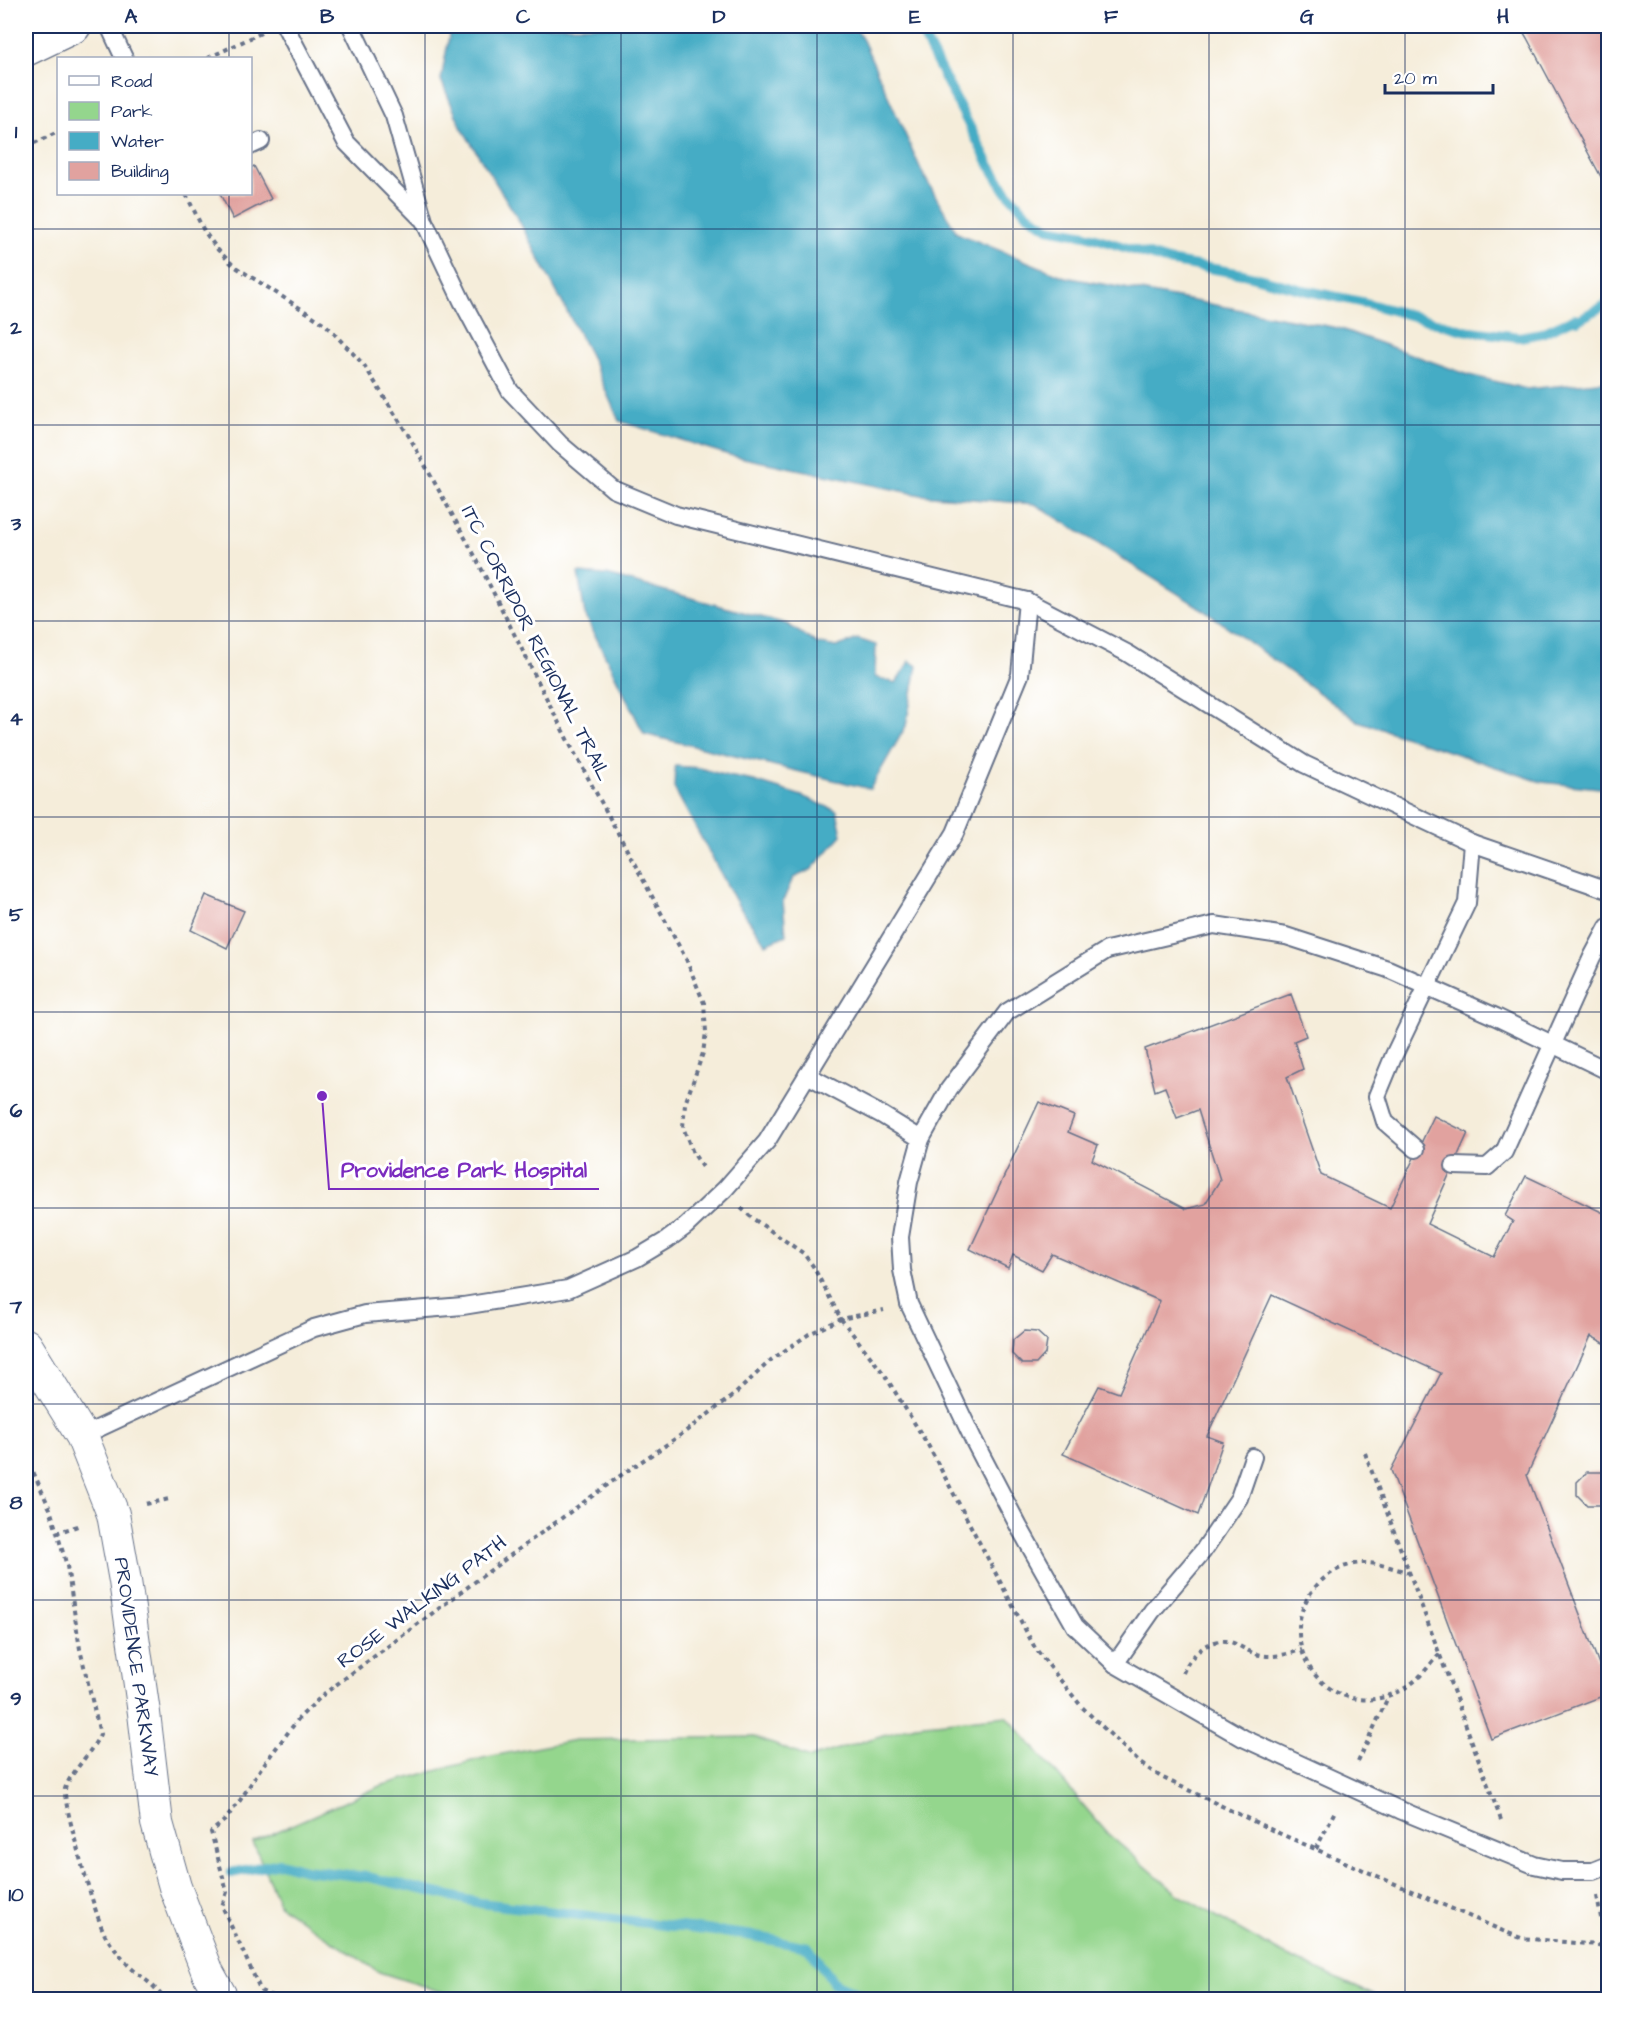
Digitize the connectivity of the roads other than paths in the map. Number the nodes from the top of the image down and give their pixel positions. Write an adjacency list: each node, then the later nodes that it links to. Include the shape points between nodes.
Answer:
1 (74, 26): 5 (main road)
2 (109, 26): 6 (lane)
3 (351, 26): 7 (lane, via 393,116)
4 (277, 28): 7 (lane, via 346,142)
5 (26, 49)
6 (124, 57)
7 (424, 221): 8 (lane, via 510,391 560,444 613,489 676,515)
8 (1027, 601): 9 (lane, via 1127,653 1304,764); 15 (lane, via 1020,675 956,833)
9 (1472, 843): 10 (lane); 12 (lane, via 1467,903)
10 (1608, 890)
11 (1608, 927): 13 (lane)
12 (1427, 986): 13 (lane); 16 (lane, via 1286,936 1214,925 1107,950 1007,1012 949,1089); 17 (lane, via 1377,1096 1384,1122)
13 (1552, 1044): 14 (lane); 18 (lane, via 1504,1152 1487,1167)
14 (1608, 1071)
15 (807, 1076): 16 (lane); 20 (lane, via 747,1166 686,1226 637,1258 568,1289 462,1306 365,1314 314,1328)
16 (921, 1139): 22 (lane, via 900,1237 909,1304 974,1441 1075,1626)
17 (1416, 1149)
18 (1454, 1166)
19 (26, 1345): 20 (street, PROVIDENCE PARKWAY)
20 (82, 1436): 24 (street, PROVIDENCE PARKWAY, via 113,1514 157,1823 175,1887 208,1973)
21 (1252, 1457): 22 (lane, via 1239,1498)
22 (1116, 1664): 23 (lane, via 1243,1738 1400,1810 1524,1861 1562,1871 1593,1871)
23 (1608, 1865)
24 (223, 2000)

